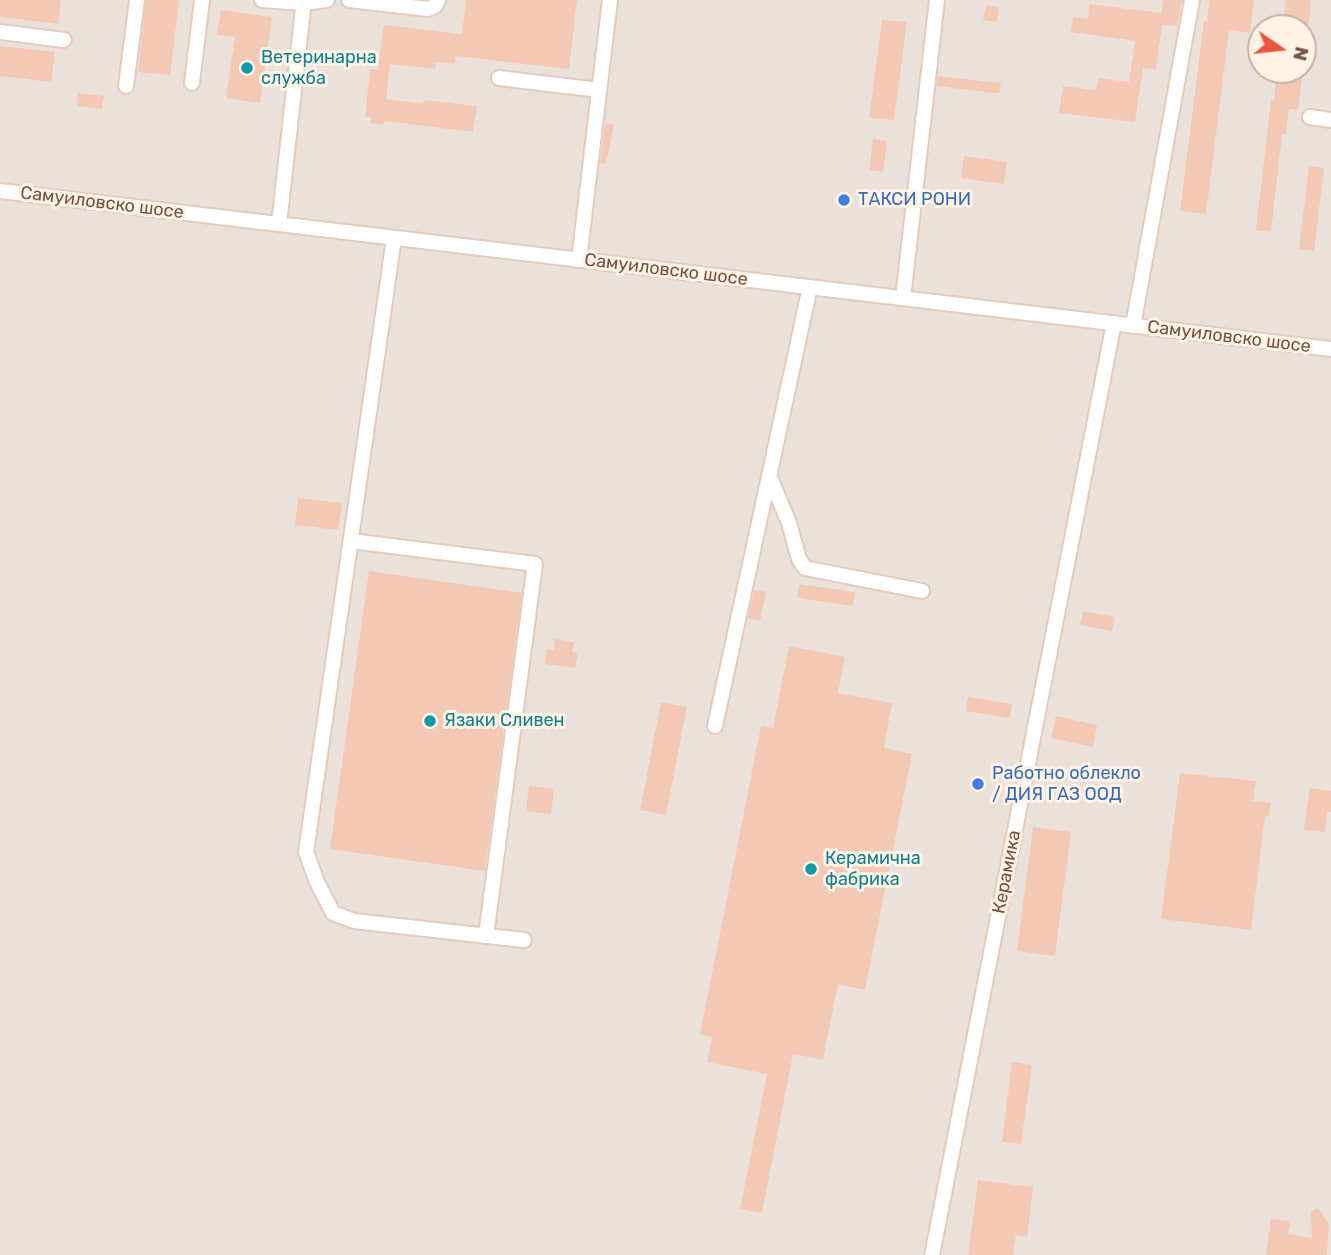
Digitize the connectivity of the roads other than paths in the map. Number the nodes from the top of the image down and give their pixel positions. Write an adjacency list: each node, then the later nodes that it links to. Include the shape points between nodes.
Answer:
1 (137, 0): 15 (street)
2 (202, 0): 14 (street)
3 (262, 0): 10 (street)
4 (327, 0): 10 (street)
5 (349, 0): 6 (street, via 428,9)
6 (438, 0)
7 (610, 0): 16 (street)
8 (937, 0): 24 (street)
9 (1192, 0): 26 (street)
10 (303, 2): 20 (street)
11 (0, 32): 12 (street)
12 (64, 40)
13 (499, 78): 16 (street)
14 (192, 83)
15 (126, 86)
16 (599, 90): 22 (street)
17 (1310, 117): 18 (street)
18 (1331, 120)
19 (0, 191): 20 (street, Самуиловско шосе)
20 (279, 224): 21 (street, Самуиловско шосе)
21 (394, 237): 22 (street, Самуиловско шосе); 29 (street)
22 (579, 260): 23 (street, Самуиловско шосе)
23 (810, 287): 24 (street, Самуиловско шосе); 28 (street)
24 (903, 298): 25 (street, Самуиловско шосе)
25 (1114, 323): 26 (street, Самуиловско шосе); 34 (street, Керамика)
26 (1133, 326): 27 (street, Самуиловско шосе)
27 (1331, 349)
28 (769, 475): 30 (street, via 805,568); 31 (street)
29 (351, 541): 32 (street, via 306,852 332,913 354,921); 32 (street, via 535,564)
30 (922, 591)
31 (715, 726)
32 (486, 936): 33 (street)
33 (524, 940)
34 (932, 1255)

